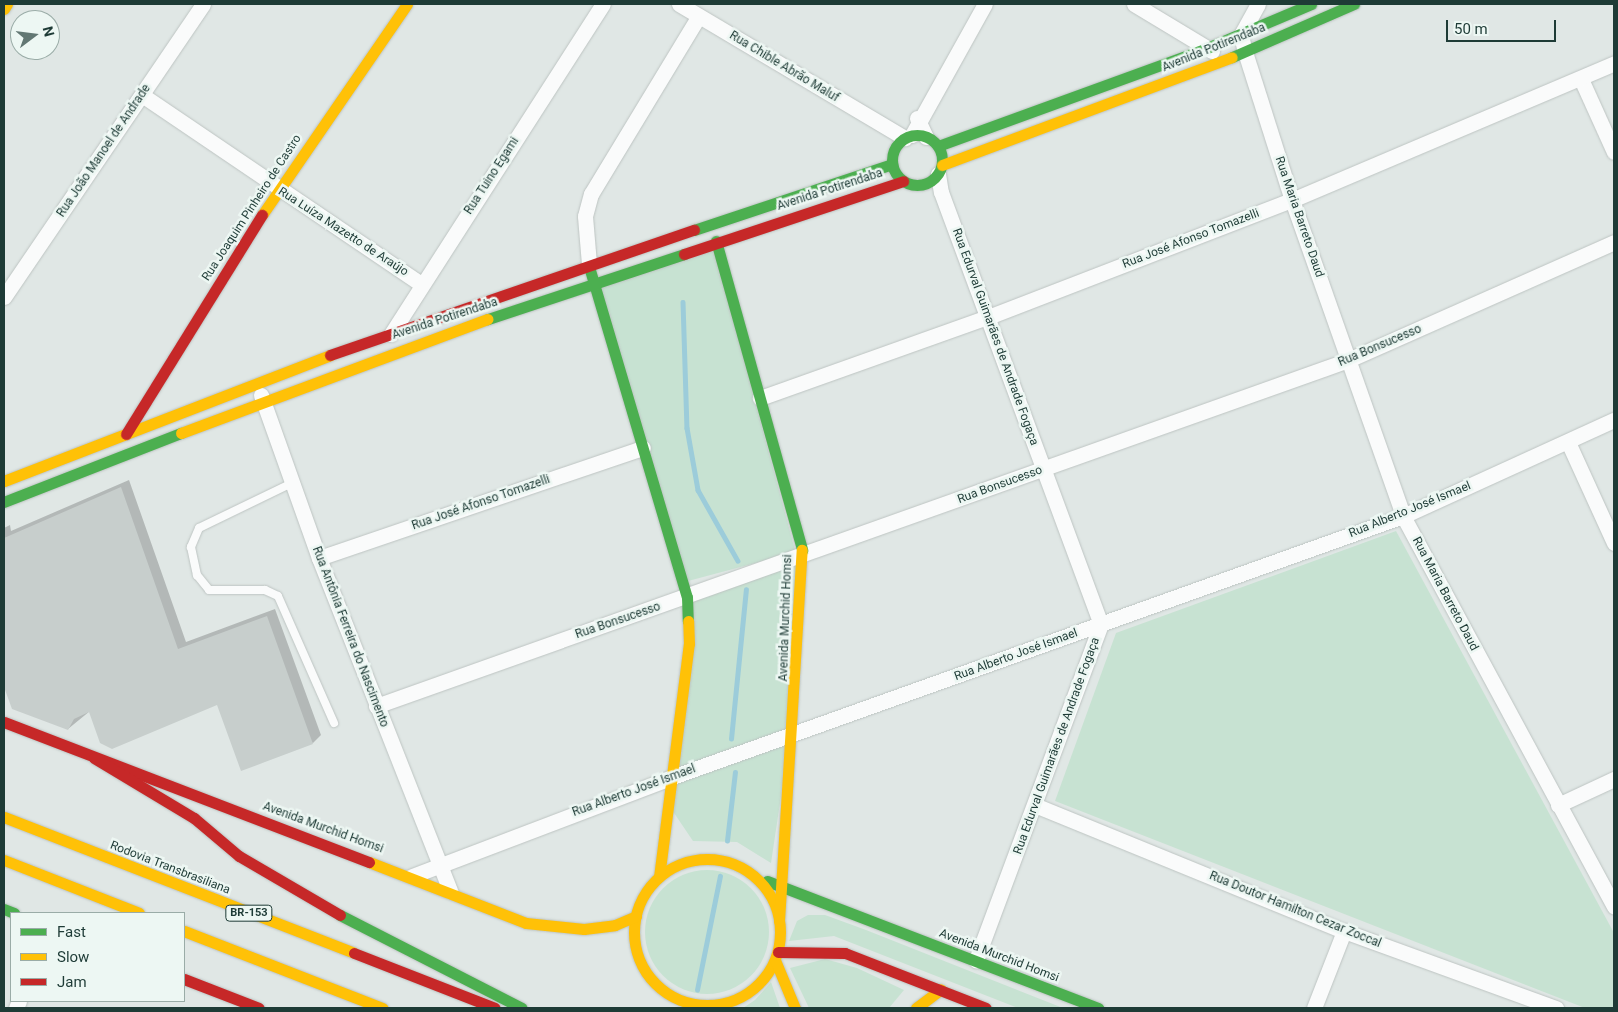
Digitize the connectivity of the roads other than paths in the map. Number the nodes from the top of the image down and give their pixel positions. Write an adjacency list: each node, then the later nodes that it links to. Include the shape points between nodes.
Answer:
1 (7, 4): 11 (main road)
2 (203, 4): 19 (street, Rua João Manoel de Andrade)
3 (407, 4): 25 (main road, Rua Joaquim Pinheiro de Castro)
4 (603, 4): 30 (street, Rua Tuino Egami)
5 (679, 4): 12 (street, Rua Chible Abrão Maluf)
6 (985, 4): 20 (street, via 917,118)
7 (1134, 4): 14 (street)
8 (1258, 4): 13 (street)
9 (1311, 4): 13 (main road, Avenida Potirendaba)
10 (1354, 4): 15 (main road, Avenida Potirendaba)
11 (4, 9)
12 (699, 16): 20 (street, Rua Chible Abrão Maluf, via 888,131); 29 (street, via 591,194 585,216)
13 (1241, 35): 14 (main road, Avenida Potirendaba); 15 (street, Rua Maria Barreto Daud)
14 (1207, 48): 16 (street); 20 (main road, Avenida Potirendaba)
15 (1245, 52): 16 (main road, Avenida Potirendaba); 26 (street, Rua Maria Barreto Daud)
16 (1223, 60): 23 (main road, Avenida Potirendaba)
17 (1614, 63): 18 (street, Rua José Afonso Tomazelli)
18 (1581, 79): 21 (street); 26 (street, Rua José Afonso Tomazelli)
19 (142, 95): 25 (street, Rua Luíza Mazetto de Araújo); 32 (street, Rua João Manoel de Andrade)
20 (915, 141): 22 (main road); 23 (main road)
21 (1614, 152)
22 (892, 164): 24 (main road); 29 (main road, Avenida Potirendaba)
23 (936, 174): 24 (main road); 33 (street, Rua Edurval Guimarães de Andrade Fogaça)
24 (903, 181): 27 (main road, Avenida Potirendaba)
25 (278, 189): 30 (street, Rua Luíza Mazetto de Araújo); 41 (main road, Rua Joaquim Pinheiro de Castro)
26 (1292, 200): 33 (street, Rua José Afonso Tomazelli); 36 (street, Rua Maria Barreto Daud)
27 (716, 241): 31 (main road, Avenida Potirendaba); 39 (main road, Avenida Murchid Homsi)
28 (1614, 242): 36 (street, Rua Bonsucesso)
29 (589, 264): 31 (main road); 34 (main road, Avenida Potirendaba)
30 (421, 284): 34 (street, Rua Tuino Egami)
31 (594, 284): 35 (main road, Avenida Potirendaba); 43 (main road)
32 (4, 297)
33 (988, 317): 39 (street, Rua José Afonso Tomazelli); 45 (street, Rua Edurval Guimarães de Andrade Fogaça)
34 (390, 332): 35 (street); 37 (main road, Avenida Potirendaba)
35 (396, 350): 38 (main road, Avenida Potirendaba)
36 (1348, 360): 45 (street, Rua Bonsucesso); 49 (street, Rua Maria Barreto Daud)
37 (256, 382): 38 (street, Rua Antônia Ferreira do Nascimento); 41 (main road, Avenida Potirendaba)
38 (262, 398): 44 (main road, Avenida Potirendaba); 47 (street, Rua Antônia Ferreira do Nascimento)
39 (760, 398): 51 (main road, Avenida Murchid Homsi)
40 (1614, 420): 42 (street, Rua Alberto José Ismael)
41 (127, 432): 44 (main road, Rua Joaquim Pinheiro de Castro); 46 (main road, Avenida Potirendaba)
42 (1568, 442): 49 (street, Rua Alberto José Ismael); 50 (street)
43 (644, 448): 52 (street, Rua José Afonso Tomazelli); 53 (main road)
44 (110, 458): 48 (main road, Avenida Potirendaba)
45 (1044, 469): 51 (street, Rua Bonsucesso); 54 (street, Rua Edurval Guimarães de Andrade Fogaça)
46 (4, 481)
47 (292, 483): 52 (street, Rua Antônia Ferreira do Nascimento); 57 (lane, via 199,528 191,547 197,575 209,590 265,590 278,596)
48 (4, 502)
49 (1403, 516): 54 (street, Rua Alberto José Ismael); 62 (street, Rua Maria Barreto Daud)
50 (1614, 543)
51 (804, 556): 53 (street, Rua Bonsucesso); 58 (main road, Avenida Murchid Homsi)
52 (319, 558): 55 (street, Rua Antônia Ferreira do Nascimento)
53 (687, 597): 55 (street, Rua Bonsucesso); 60 (main road, via 689,644)
54 (1101, 624): 58 (street, Rua Alberto José Ismael); 63 (street, Rua Edurval Guimarães de Andrade Fogaça)
55 (376, 706): 66 (street, Rua Antônia Ferreira do Nascimento)
56 (4, 722): 59 (main road, Avenida Murchid Homsi)
57 (334, 723)
58 (795, 734): 60 (street, Rua Alberto José Ismael); 70 (main road, Avenida Murchid Homsi)
59 (94, 758): 67 (main road, Avenida Murchid Homsi); 87 (main road, via 194,818 239,856 302,896)
60 (672, 777): 66 (street, Rua Alberto José Ismael); 69 (main road)
61 (1614, 779): 62 (street)
62 (1558, 805): 72 (street, Rua Maria Barreto Daud)
63 (1037, 806): 77 (street, Rua Doutor Hamilton Cezar Zoccal); 79 (street, Rua Edurval Guimarães de Andrade Fogaça)
64 (4, 817): 86 (main road, Rodovia Transbrasiliana / BR-153)
65 (4, 860): 73 (main road)
66 (438, 863): 67 (street, Rua Alberto José Ismael); 71 (street, Rua Antônia Ferreira do Nascimento)
67 (412, 876): 71 (main road, Avenida Murchid Homsi)
68 (754, 876): 69 (main road, via 735,864 706,859 678,864); 70 (main road, Avenida Murchid Homsi); 75 (main road, via 769,894)
69 (659, 877): 74 (main road)
70 (779, 886): 75 (main road, Avenida Murchid Homsi); 79 (main road, Avenida Murchid Homsi)
71 (450, 891): 74 (main road, Avenida Murchid Homsi, via 526,923 554,928 615,925)
72 (1614, 907)
73 (136, 912)
74 (636, 916): 82 (main road, via 634,939 640,962)
75 (780, 921): 78 (main road)
76 (185, 930): 85 (main road)
77 (1344, 931): 93 (street); 94 (street, Rua Doutor Hamilton Cezar Zoccal)
78 (776, 956): 81 (main road, via 845,953); 83 (main road, via 755,988); 89 (main road)
79 (976, 961): 92 (main road, Avenida Murchid Homsi)
80 (185, 979): 84 (main road)
81 (941, 989): 90 (main road); 91 (main road)
82 (662, 990): 83 (main road, via 698,1005); 88 (main road)
83 (722, 1006)
84 (259, 1008)
85 (383, 1008)
86 (495, 1008)
87 (522, 1008)
88 (661, 1008)
89 (795, 1008)
90 (916, 1008)
91 (986, 1008)
92 (1098, 1008)
93 (1314, 1008)
94 (1556, 1008)

